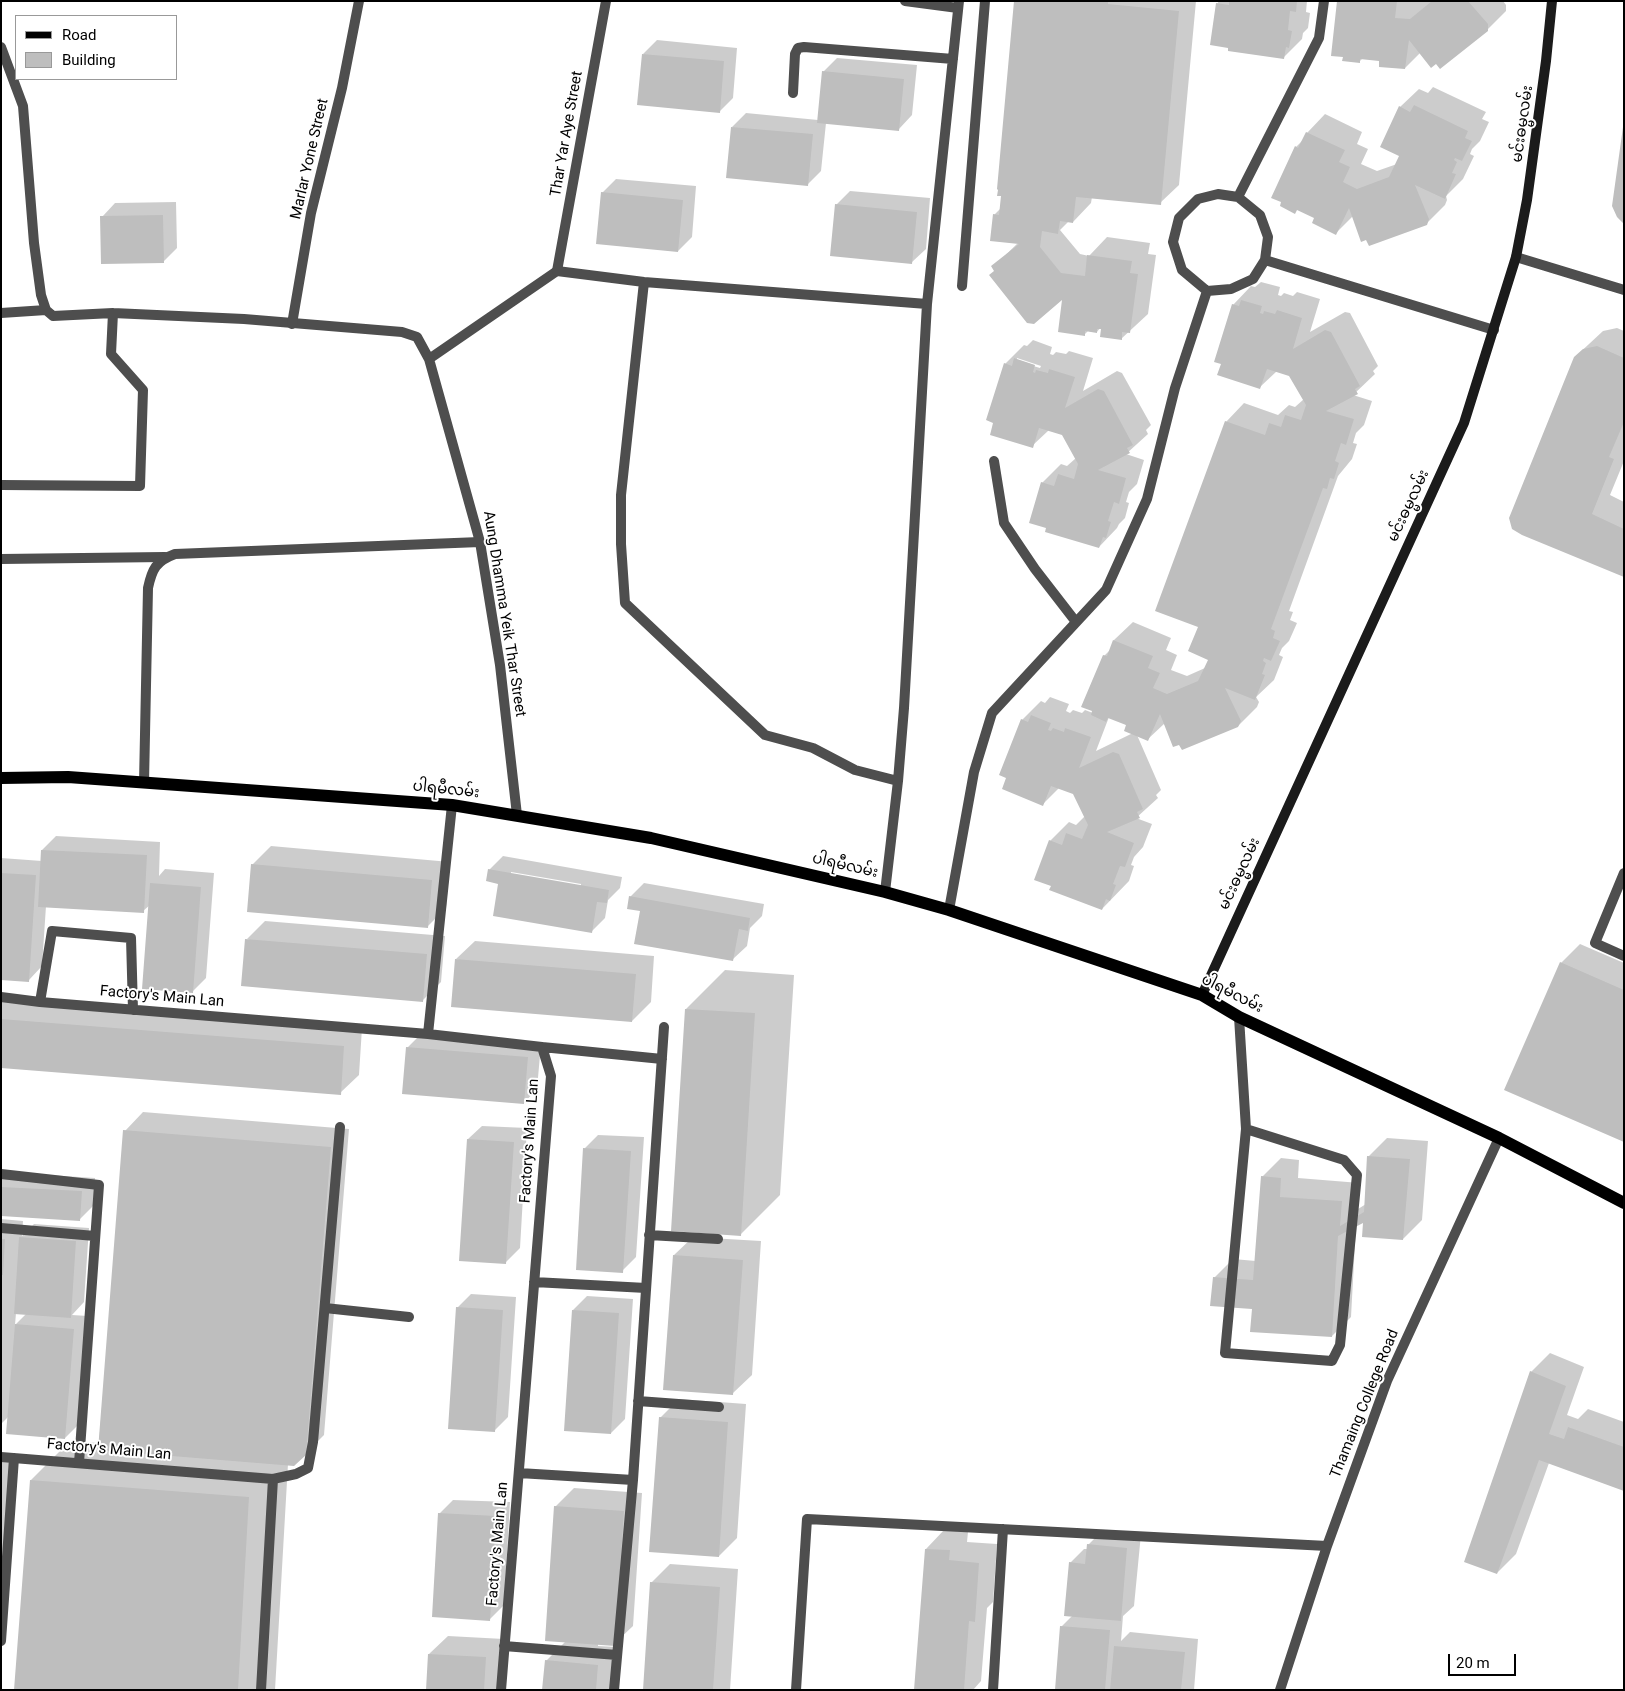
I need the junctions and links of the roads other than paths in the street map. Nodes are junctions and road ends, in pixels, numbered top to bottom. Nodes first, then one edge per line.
1 (359, 1) edge
2 (606, 1) edge
3 (905, 1) edge
4 (986, 1) edge
5 (1324, 1) edge
6 (1552, 1) edge
7 (958, 5) edge
8 (1, 47) edge
9 (953, 59) junction
10 (793, 93) dead end
11 (1238, 197) junction
12 (1516, 257) junction
13 (1265, 260) junction
14 (557, 271) junction
15 (644, 282) junction
16 (962, 286) dead end
17 (1624, 290) edge
18 (1207, 291) junction
19 (927, 304) junction
20 (50, 313) junction
21 (113, 313) junction
22 (1, 314) edge
23 (292, 324) junction
24 (1494, 330) junction
25 (429, 359) junction
26 (994, 461) dead end
27 (1, 485) edge
28 (480, 542) junction
29 (165, 558) junction
30 (1, 559) edge
31 (1076, 622) junction
32 (1, 778) edge
33 (898, 781) junction
34 (144, 783) junction
35 (452, 805) junction
36 (517, 815) junction
37 (1624, 873) edge
38 (885, 892) junction
39 (949, 910) junction
40 (1624, 956) edge
41 (1202, 995) junction
42 (1, 997) edge
43 (40, 1002) junction
44 (132, 1010) junction
45 (1239, 1017) junction
46 (664, 1027) dead end
47 (428, 1034) junction
48 (542, 1047) junction
49 (662, 1059) junction
50 (340, 1127) dead end
51 (1246, 1129) junction
52 (1499, 1138) junction
53 (1, 1174) edge
54 (1624, 1203) edge
55 (1, 1228) edge
56 (649, 1235) junction
57 (95, 1236) junction
58 (718, 1239) dead end
59 (534, 1282) junction
60 (646, 1288) junction
61 (325, 1308) junction
62 (409, 1317) dead end
63 (638, 1401) junction
64 (719, 1407) dead end
65 (1, 1457) edge
66 (14, 1458) junction
67 (79, 1463) junction
68 (519, 1473) junction
69 (273, 1479) junction
70 (632, 1480) junction
71 (1003, 1529) junction
72 (1327, 1546) junction
73 (1, 1641) edge
74 (504, 1646) junction
75 (617, 1655) junction
76 (261, 1690) edge
77 (501, 1690) edge
78 (614, 1690) edge
79 (796, 1690) edge
80 (993, 1690) edge
81 (1280, 1690) edge

1 - 23 street, Marlar Yone Street
2 - 14 street, Thar Yar Aye Street
3 - 7 street
4 - 16 street
5 - 11 street
6 - 12 main road, မင်းဓမ္မလမ်း
7 - 9 street
8 - 20 street
9 - 10 street
9 - 19 street
11 - 13 street
11 - 18 street
12 - 17 street
12 - 24 main road, မင်းဓမ္မလမ်း
13 - 18 street
13 - 24 street
14 - 15 street
14 - 25 street
15 - 19 street
15 - 33 street
18 - 31 street
19 - 33 street
20 - 21 street
20 - 22 street
21 - 23 street
21 - 27 street
23 - 25 street, Aung Dhamma Yeik Thar Street
24 - 41 main road, မင်းဓမ္မလမ်း
25 - 28 street, Aung Dhamma Yeik Thar Street
26 - 31 street
28 - 29 street
28 - 36 street, Aung Dhamma Yeik Thar Street
29 - 30 street
29 - 34 street
31 - 39 street
32 - 34 main road, ပါရမီလမ်း
33 - 38 street
34 - 35 main road, ပါရမီလမ်း
35 - 36 main road, ပါရမီလမ်း
35 - 47 street
36 - 38 main road, ပါရမီလမ်း
37 - 40 street
38 - 39 main road, ပါရမီလမ်း
39 - 41 main road, ပါရမီလမ်း
41 - 45 main road, ပါရမီလမ်း
42 - 43 street, Factory's Main Lan
43 - 44 street, Factory's Main Lan
43 - 44 street
44 - 47 street, Factory's Main Lan
45 - 51 street
45 - 52 main road, ပါရမီလမ်း
46 - 49 street
47 - 48 street, Factory's Main Lan
48 - 49 street
48 - 59 street, Factory's Main Lan
49 - 56 street
50 - 61 street
51 - 51 street
52 - 54 main road, ပါရမီလမ်း
52 - 72 street, Thamaing College Road
53 - 57 street
55 - 57 street
56 - 58 street
56 - 60 street
57 - 67 street
59 - 60 street
59 - 68 street, Factory's Main Lan
60 - 63 street
61 - 62 street
61 - 69 street, Factory's Main Lan
63 - 64 street
63 - 70 street
65 - 66 street, Factory's Main Lan
66 - 67 street, Factory's Main Lan
66 - 73 street
67 - 69 street, Factory's Main Lan
68 - 70 street
68 - 74 street, Factory's Main Lan
69 - 76 street
70 - 75 street
71 - 72 street
71 - 79 street
71 - 80 street
72 - 81 street, Thamaing College Road
74 - 75 street
74 - 77 street, Factory's Main Lan
75 - 78 street

